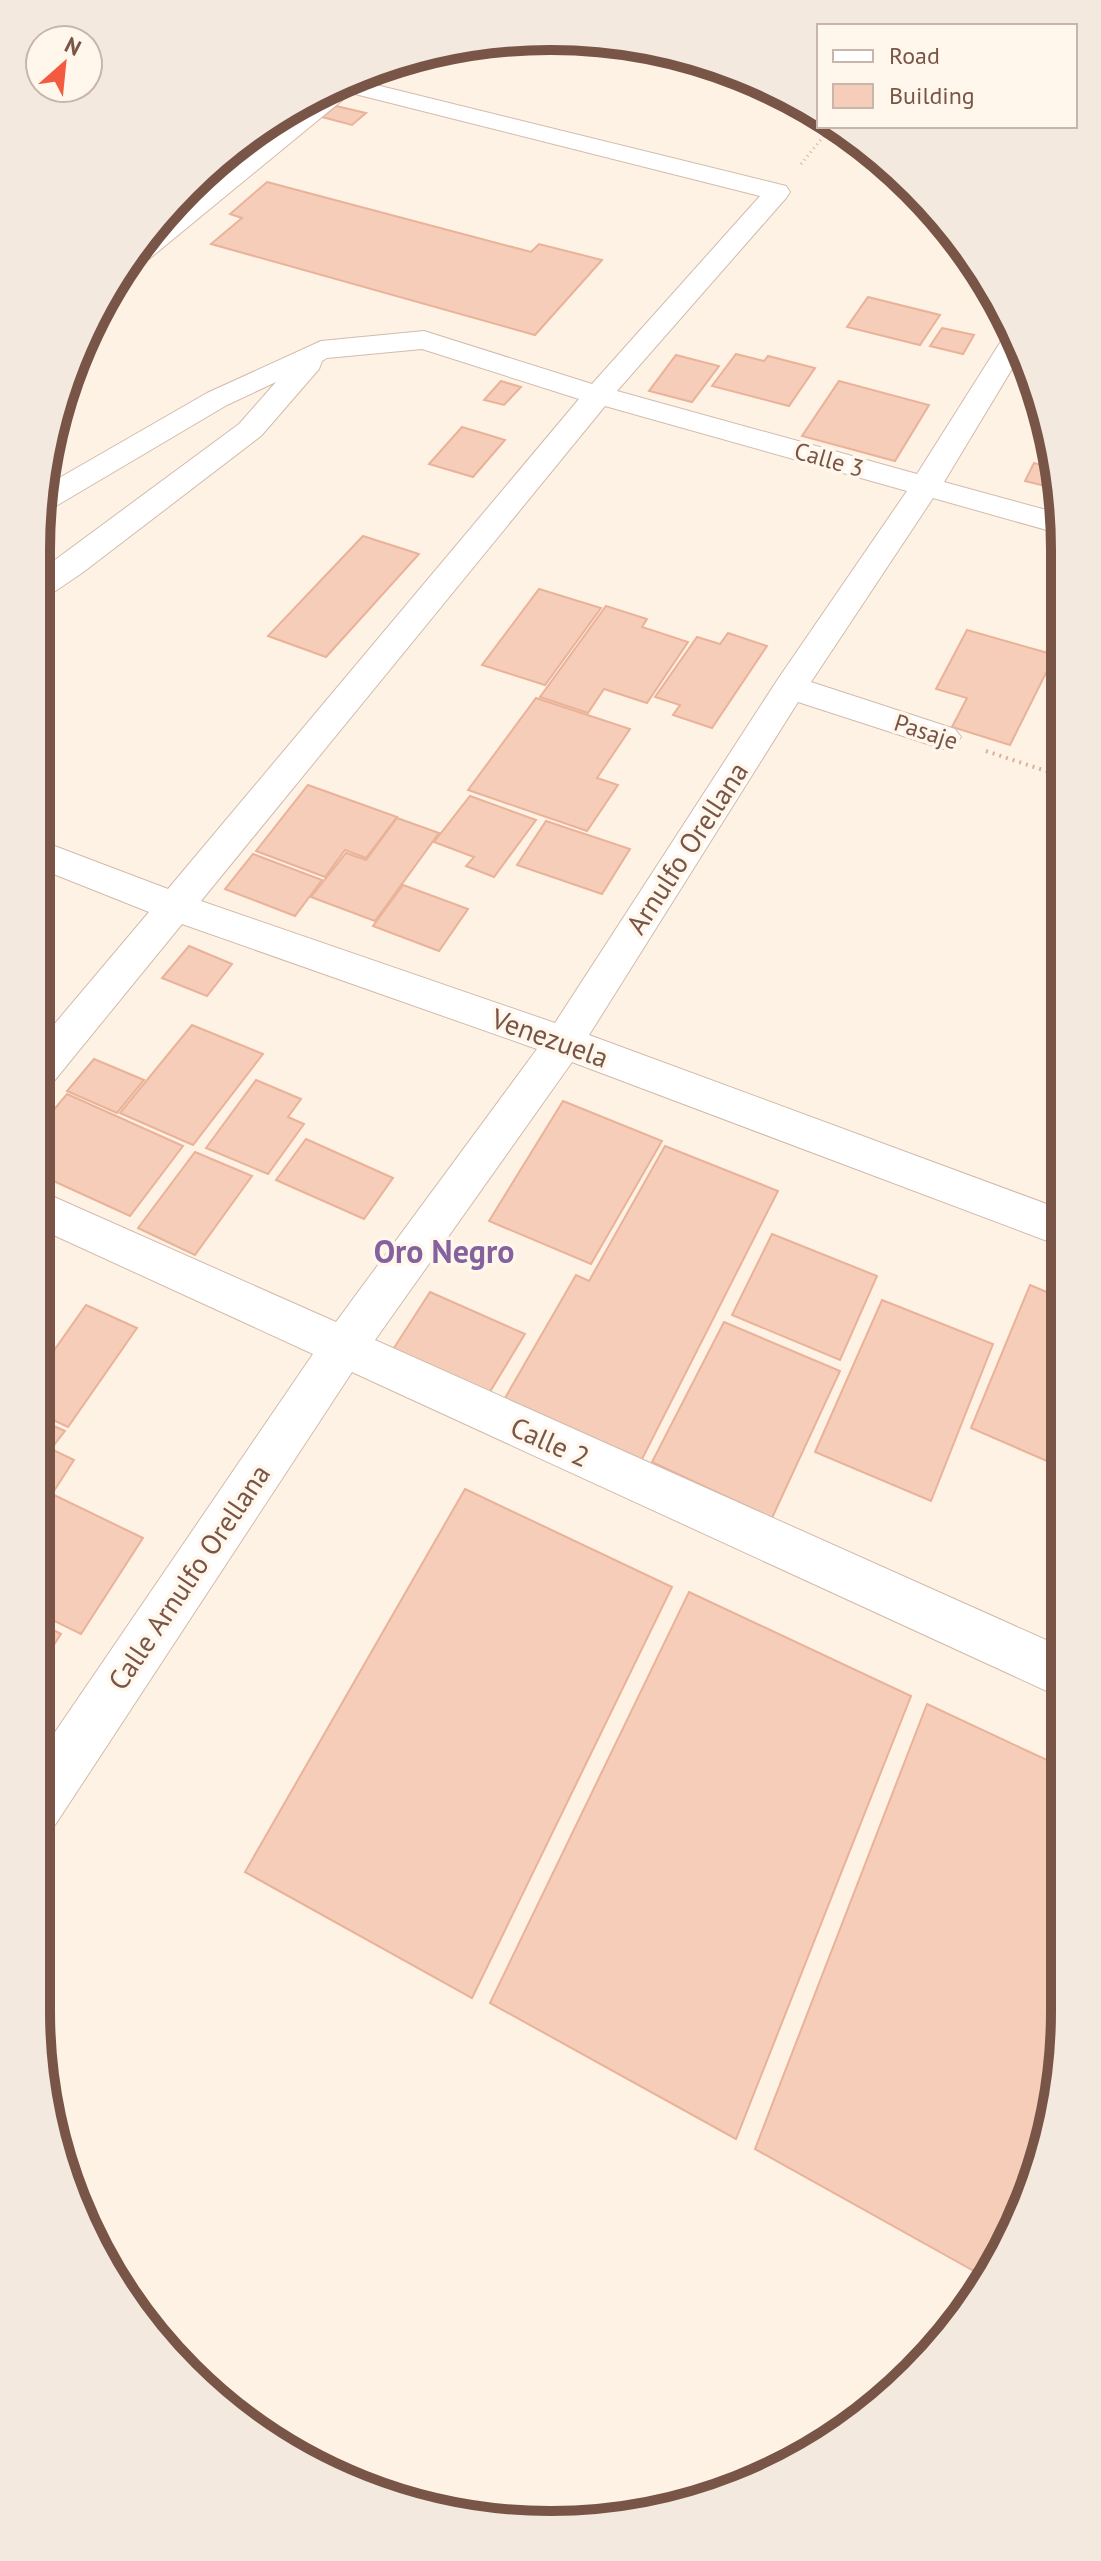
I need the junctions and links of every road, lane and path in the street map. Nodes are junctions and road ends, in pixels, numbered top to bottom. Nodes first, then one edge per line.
1 (359, 88) edge
2 (318, 108) edge
3 (829, 134) edge
4 (777, 192) junction
5 (163, 233) edge
6 (321, 350) junction
7 (1009, 351) edge
8 (598, 395) junction
9 (925, 487) junction
10 (53, 494) edge
11 (1050, 521) edge
12 (50, 580) edge
13 (790, 687) junction
14 (943, 737) joint
15 (1051, 773) edge
16 (50, 858) edge
17 (172, 906) junction
18 (564, 1042) junction
19 (50, 1058) edge
20 (50, 1213) edge
21 (1051, 1225) edge
22 (343, 1348) junction
23 (1051, 1668) edge
24 (50, 1785) edge

1 - 4 street
2 - 5 street
3 - 4 path
4 - 8 street
6 - 8 street, Calle 3
6 - 10 street, Calle 3
6 - 12 street
7 - 9 street, Arnulfo Orellana
8 - 9 street, Calle 3
8 - 17 street
9 - 11 street, Calle 3
9 - 13 street, Arnulfo Orellana
13 - 14 street, Pasaje
13 - 18 street, Arnulfo Orellana
14 - 15 path, Pasaje
16 - 17 street, Venezuela
17 - 18 street, Venezuela
17 - 19 street
18 - 21 street, Venezuela
18 - 22 street, Arnulfo Orellana
20 - 22 street, Calle 2
22 - 23 street, Calle 2
22 - 24 street, Calle Arnulfo Orellana

